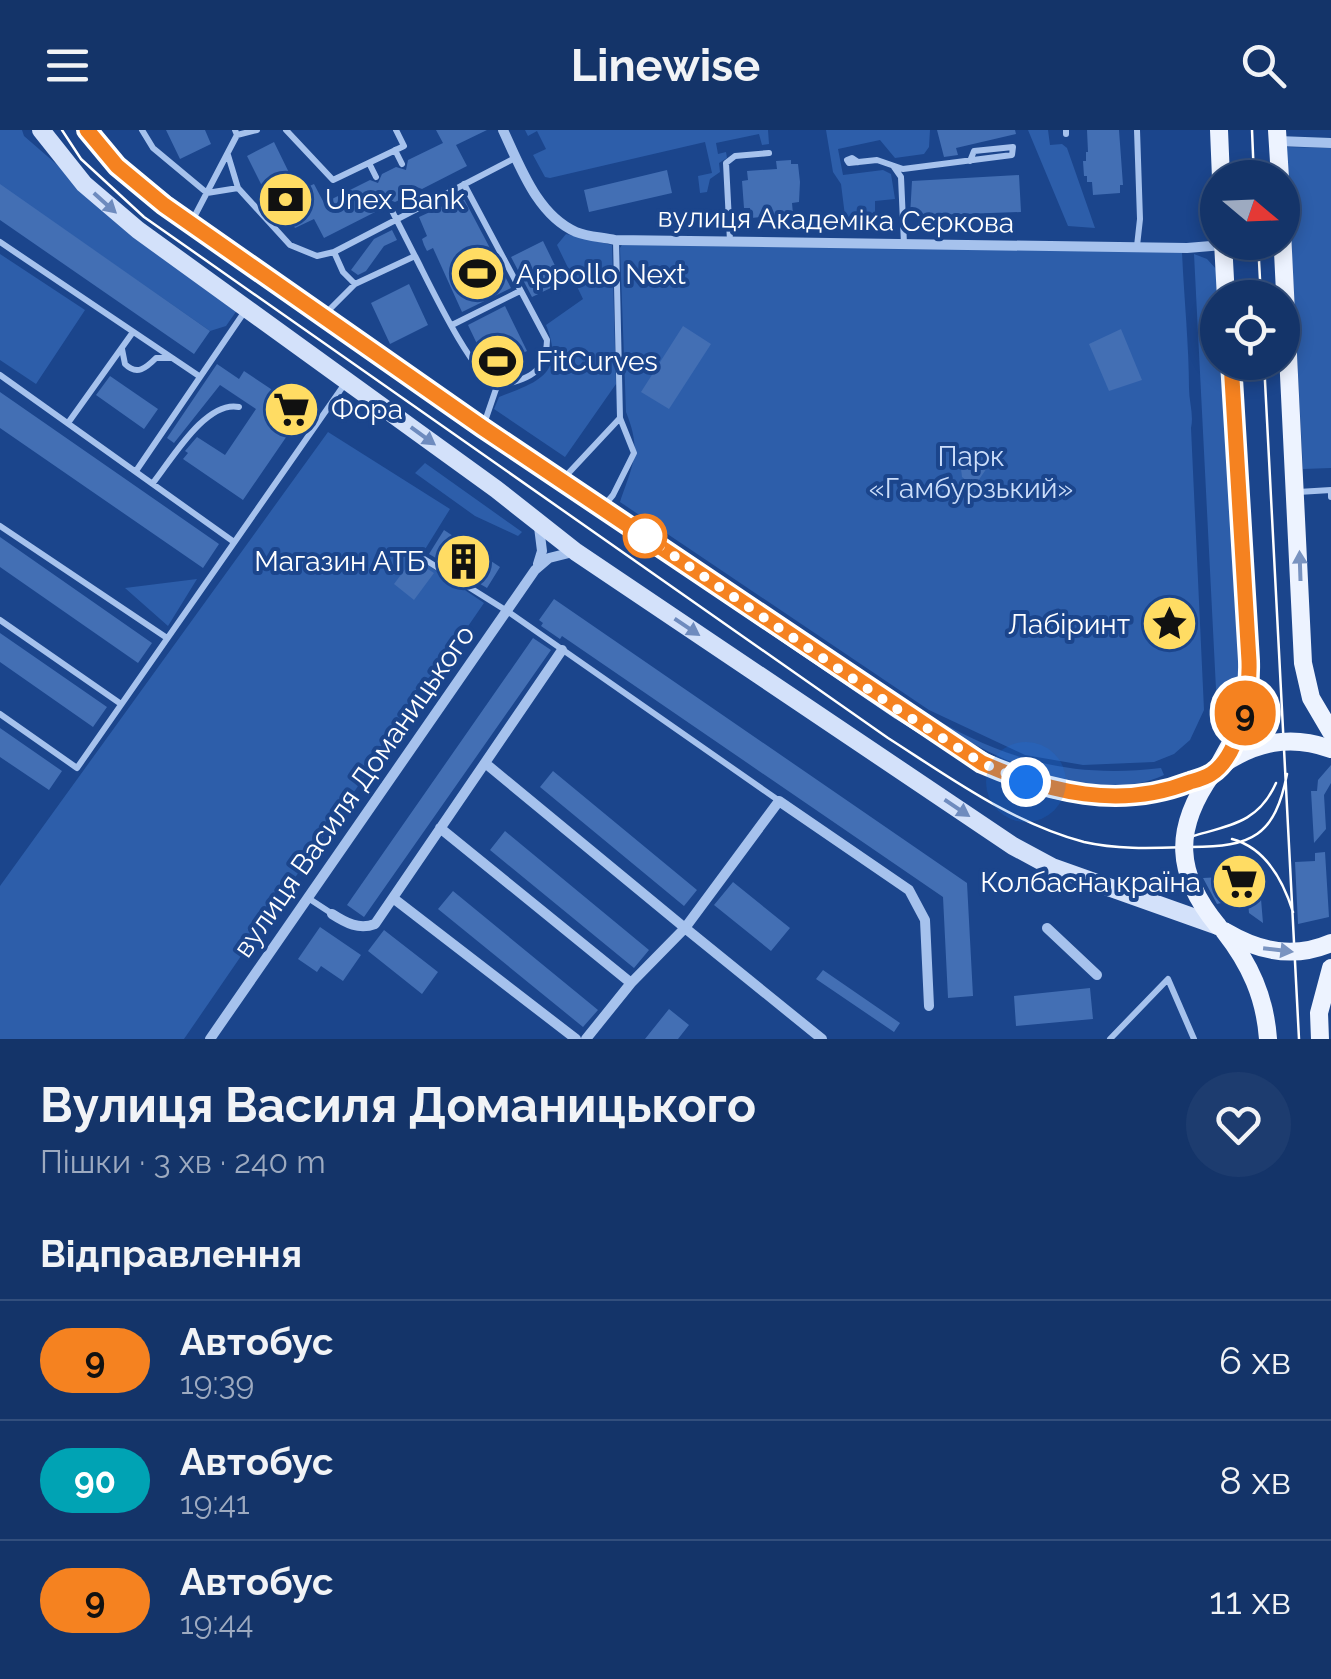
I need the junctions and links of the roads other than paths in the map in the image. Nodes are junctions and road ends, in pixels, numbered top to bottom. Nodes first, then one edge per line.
1 (41, 130) edge
2 (86, 130) edge
3 (142, 130) edge
4 (257, 130) edge
5 (286, 130) edge
6 (396, 130) edge
7 (504, 130) edge
8 (1137, 130) edge
9 (1206, 130) edge
10 (1219, 130) edge
11 (236, 133) edge
12 (1277, 136) edge
13 (1331, 143) edge
14 (396, 150) junction
15 (769, 153) dead end
16 (228, 154) junction
17 (516, 157) junction
18 (970, 160) junction
19 (1219, 160) edge
20 (1220, 160) edge
21 (858, 162) dead end
22 (369, 163) junction
23 (402, 164) dead end
24 (899, 169) junction
25 (376, 176) dead end
26 (464, 184) junction
27 (238, 188) junction
28 (416, 192) dead end
29 (207, 193) junction
30 (389, 206) dead end
31 (423, 206) junction
32 (396, 219) junction
33 (190, 224) junction
34 (616, 240) junction
35 (0, 242) edge
36 (730, 242) junction
37 (904, 244) junction
38 (1200, 245) edge
39 (1136, 247) junction
40 (334, 252) junction
41 (414, 256) junction
42 (1284, 260) edge
43 (354, 279) junction
44 (520, 291) junction
45 (246, 308) junction
46 (322, 318) junction
47 (452, 325) junction
48 (133, 332) junction
49 (146, 340) junction
50 (124, 344) junction
51 (153, 361) junction
52 (180, 362) junction
53 (0, 375) edge
54 (199, 376) junction
55 (1231, 380) edge
56 (347, 381) junction
57 (497, 386) junction
58 (239, 407) dead end
59 (620, 418) junction
60 (68, 423) junction
61 (483, 428) junction
62 (136, 471) junction
63 (562, 480) junction
64 (153, 483) junction
65 (1297, 492) junction
66 (1331, 497) edge
67 (602, 508) junction
68 (538, 522) junction
69 (0, 526) edge
70 (234, 542) junction
71 (576, 552) junction
72 (424, 558) dead end
73 (536, 570) junction
74 (507, 610) junction
75 (0, 620) edge
76 (166, 638) junction
77 (562, 650) junction
78 (121, 704) junction
79 (0, 714) edge
80 (1331, 732) edge
81 (1331, 750) edge
82 (485, 762) junction
83 (1216, 770) junction
84 (779, 801) junction
85 (440, 828) junction
86 (308, 898) junction
87 (393, 898) junction
88 (332, 914) joint
89 (685, 928) junction
90 (1047, 928) dead end
91 (1222, 929) junction
92 (1331, 943) edge
93 (1331, 968) edge
94 (1097, 975) dead end
95 (631, 983) junction
96 (929, 1006) dead end
97 (210, 1039) edge
98 (576, 1039) edge
99 (586, 1039) edge
100 (822, 1039) edge
101 (1110, 1039) edge
102 (1194, 1039) edge
103 (1268, 1039) edge
104 (1320, 1039) edge

1 -> 45 street
2 - 33 street
3 - 29 lane
4 - 11 lane
5 - 22 lane
6 - 14 lane
7 - 17 street, вулиця Академіка Сєркова
8 - 39 lane
9 - 19 main road
10 - 20 main road
11 - 16 lane
12 - 13 street
14 - 22 lane
14 - 23 lane
15 - 36 lane
16 - 27 lane
16 - 29 lane
17 - 26 lane
17 - 34 street, вулиця Академіка Сєркова
18 - 18 lane
18 - 24 lane
21 - 24 lane
22 - 25 lane
24 - 37 lane
26 - 31 lane
26 - 44 lane
27 - 29 lane
27 - 40 lane
28 - 31 lane
29 - 33 lane
30 - 32 lane
31 - 32 lane
32 - 40 lane
32 - 41 lane
33 - 46 street
34 - 36 street, вулиця Академіка Сєркова
34 - 59 lane
35 - 48 lane
36 - 37 street, вулиця Академіка Сєркова
37 - 39 street, вулиця Академіка Сєркова
38 - 39 street, вулиця Академіка Сєркова
40 - 43 lane
41 - 43 lane
41 - 47 lane
42 - 65 main road
43 - 46 lane
44 - 47 lane
44 - 57 lane
45 - 54 lane
45 - 56 street
46 - 61 street
47 - 57 lane
48 - 49 lane
48 - 50 lane
49 - 50 lane
49 - 51 lane
49 - 52 lane
50 - 51 lane
50 - 60 lane
51 - 52 lane
52 - 54 lane
53 - 60 lane
54 - 62 lane
55 - 83 main road
56 -> 68 street
56 - 70 lane
57 - 61 lane
58 - 64 lane
59 - 63 lane
59 - 67 lane
60 - 62 lane
61 - 63 street
62 - 64 lane
63 - 67 street
64 - 70 lane
65 - 66 lane
80 -> 65 main road
67 - 83 street
68 - 71 street
68 - 73 street
69 - 76 lane
70 - 76 lane
71 - 73 street, вулиця Василя Доманицького
71 -> 91 street
72 - 74 lane
73 - 74 street, вулиця Василя Доманицького
74 - 77 lane
74 - 86 street, вулиця Василя Доманицького
75 - 78 lane
76 - 78 lane
77 - 82 street
77 - 84 lane
78 - 79 lane
81 - 83 main road, bridge
82 - 85 street
82 - 89 street
83 - 91 main road, bridge
84 - 89 street
84 - 96 street
85 - 87 street
85 - 95 street
86 - 88 lane
86 - 97 street, вулиця Василя Доманицького
87 - 88 street
87 - 98 street
89 - 95 street
89 - 100 street
90 - 94 street
91 -> 92 main road, bridge
91 - 103 main road
93 - 104 main road
95 - 99 street
101 - 102 lane

